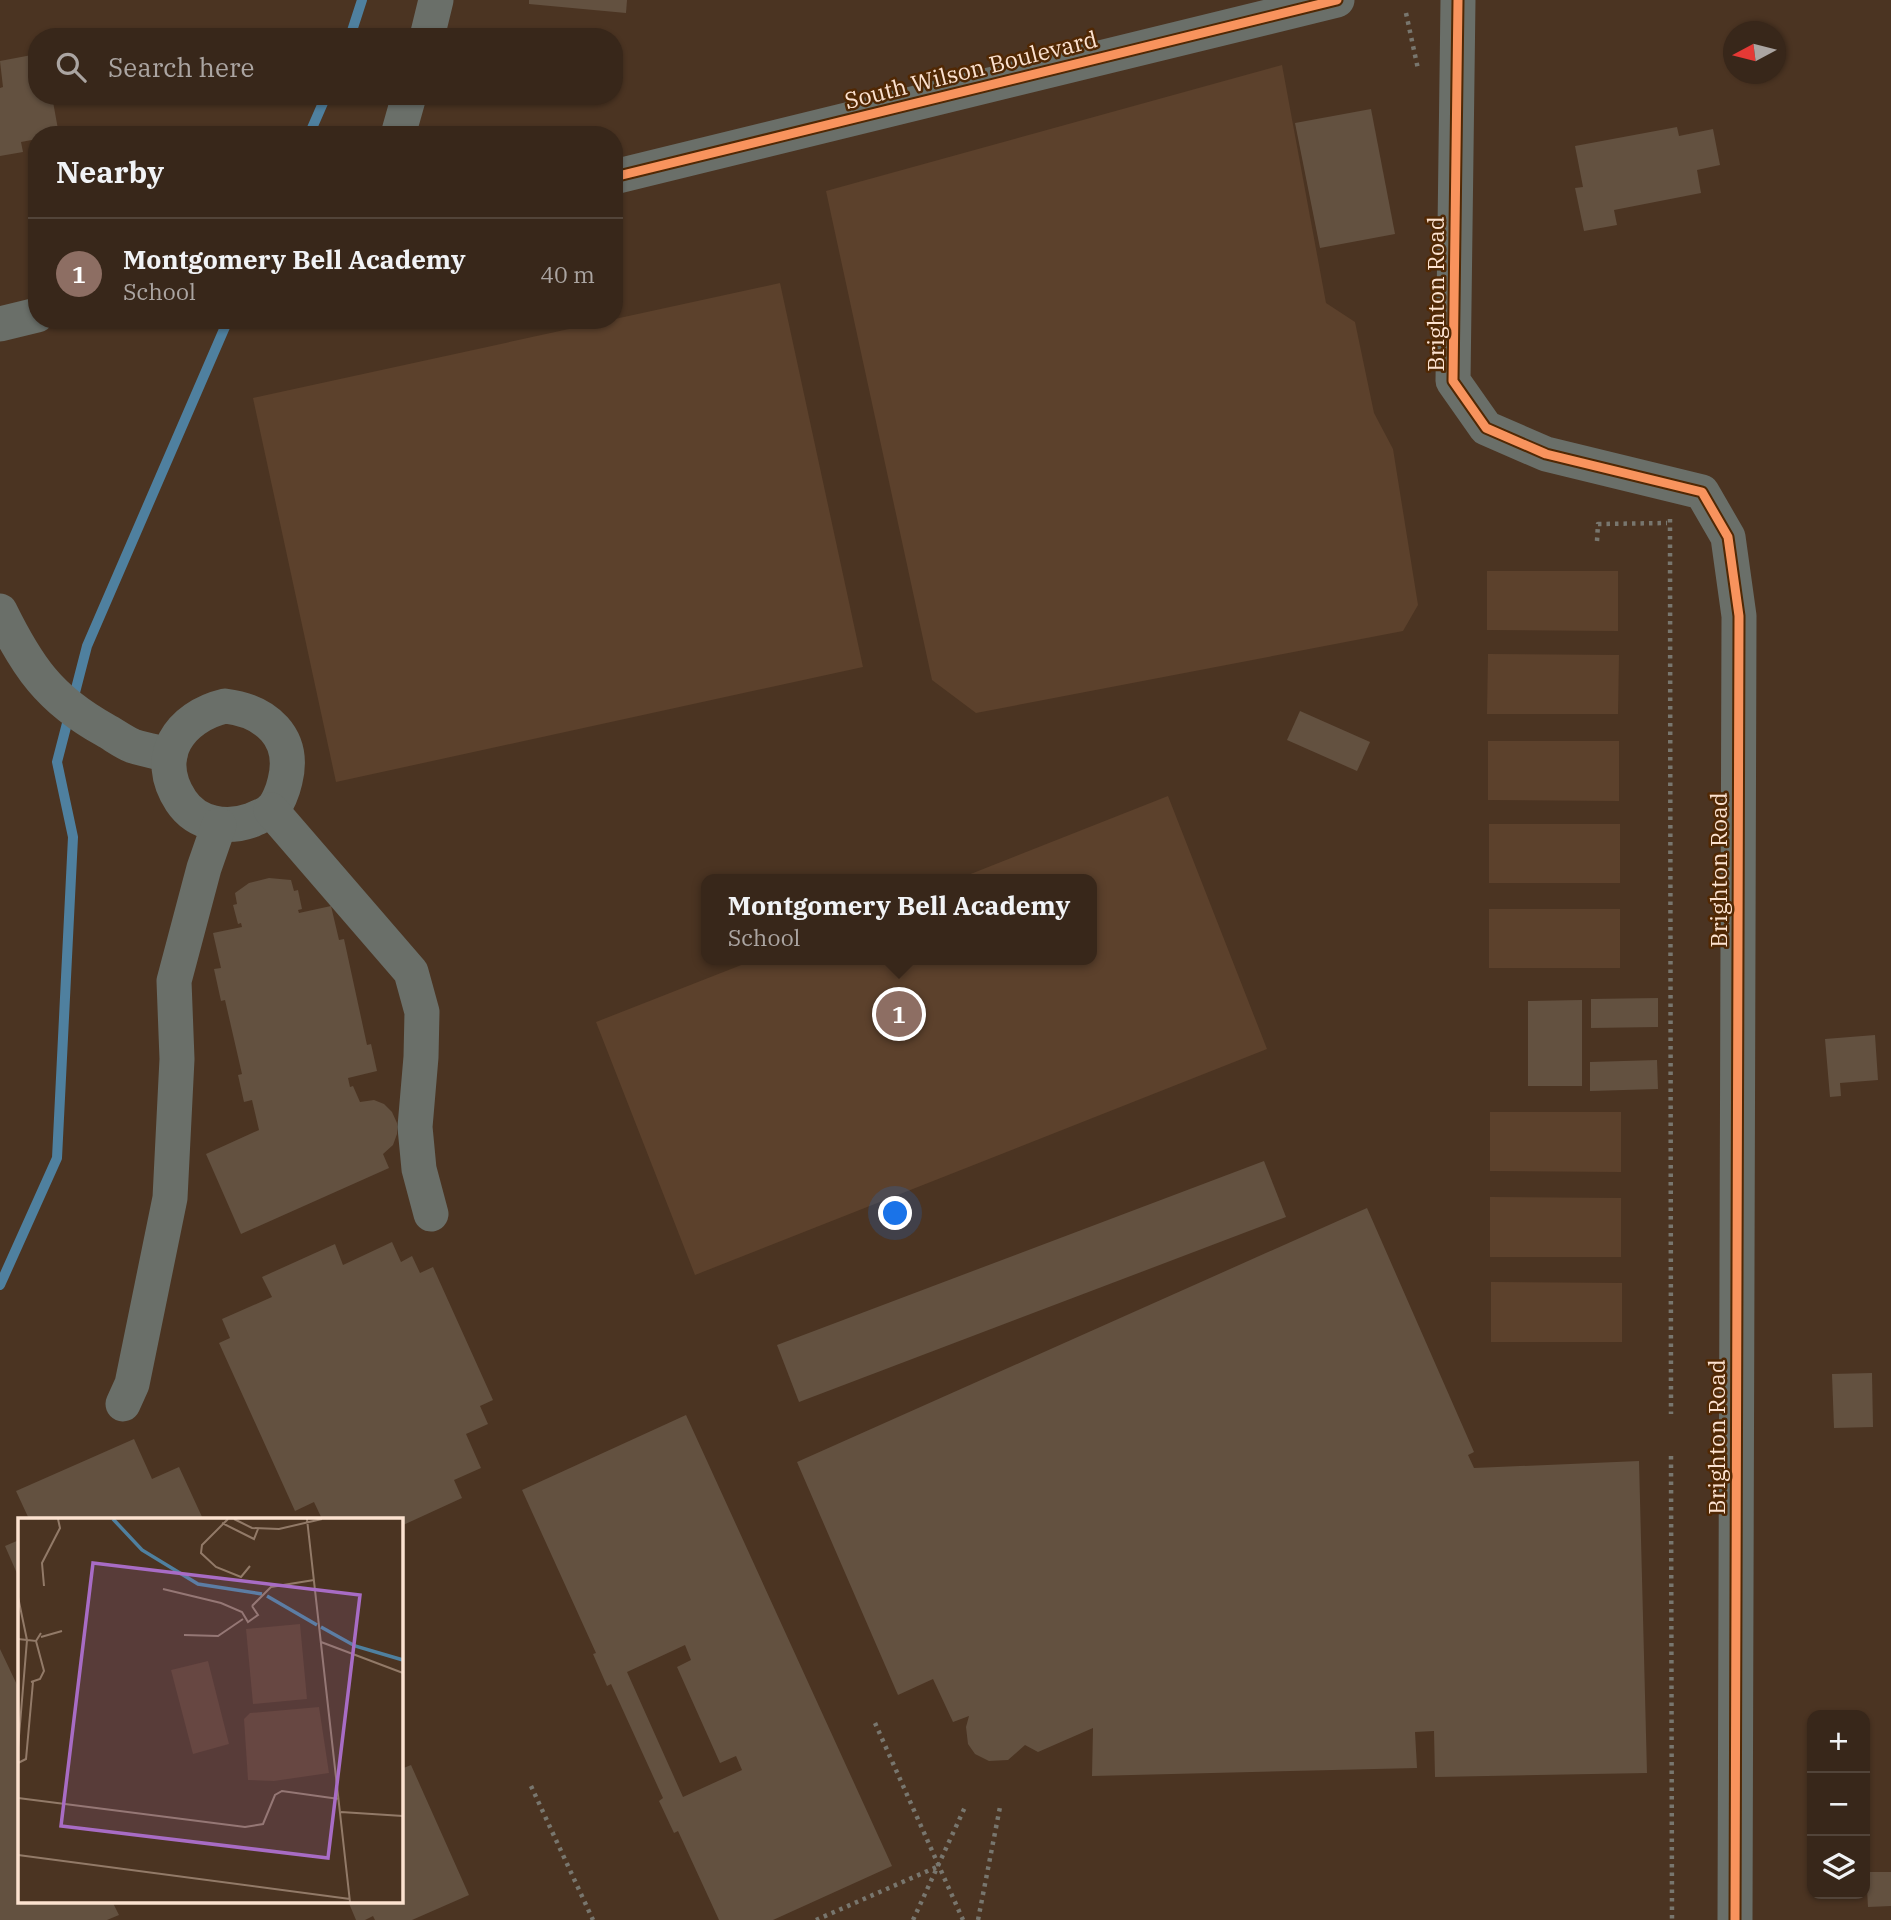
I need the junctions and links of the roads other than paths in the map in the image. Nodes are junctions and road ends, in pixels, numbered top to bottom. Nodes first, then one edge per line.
1 (436, 0) edge
2 (1337, 0) edge
3 (1458, 0) edge
4 (429, 28) edge
5 (406, 105) edge
6 (401, 126) edge
7 (623, 175) edge
8 (28, 317) edge
9 (0, 324) edge
10 (0, 611) edge
11 (170, 755) junction
12 (271, 810) junction
13 (219, 825) junction
14 (431, 1214) dead end
15 (122, 1404) dead end
16 (1735, 1920) edge

1 - 4 street
2 - 7 street, South Wilson Boulevard
3 - 16 street, Brighton Road
5 - 6 street
8 - 9 street
10 - 11 street
11 - 12 street
11 - 13 street
12 - 13 street
12 - 14 street
13 - 15 street

